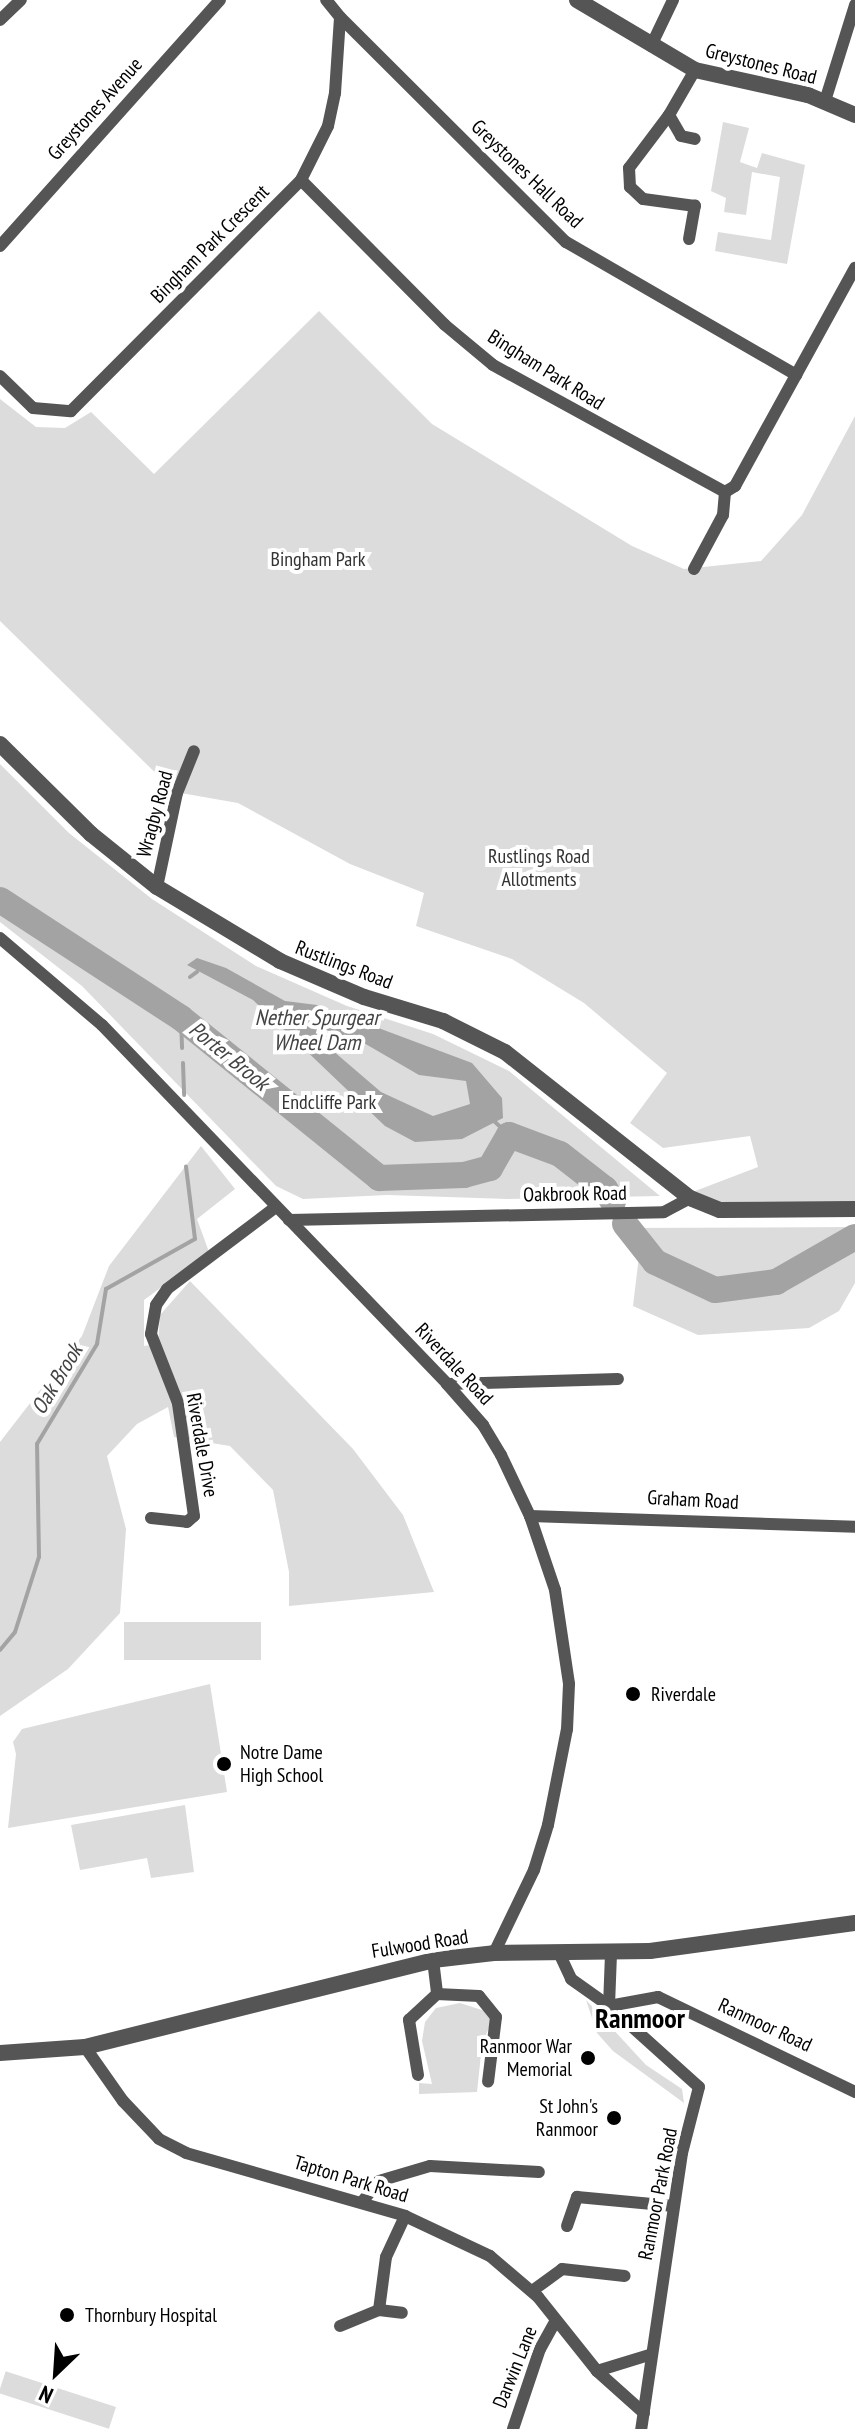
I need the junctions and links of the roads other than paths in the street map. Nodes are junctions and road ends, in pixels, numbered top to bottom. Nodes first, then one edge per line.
1 (21, 0) edge
2 (220, 0) edge
3 (326, 0) edge
4 (577, 0) edge
5 (673, 0) edge
6 (855, 5) edge
7 (340, 17) junction
8 (0, 20) edge
9 (651, 46) junction
10 (695, 70) junction
11 (825, 101) junction
12 (669, 115) junction
13 (855, 115) edge
14 (695, 139) dead end
15 (301, 180) junction
16 (689, 239) dead end
17 (0, 246) edge
18 (855, 268) edge
19 (796, 375) junction
20 (0, 376) edge
21 (725, 492) junction
22 (694, 569) dead end
23 (0, 744) edge
24 (194, 751) dead end
25 (157, 887) junction
26 (0, 938) edge
27 (690, 1198) junction
28 (276, 1207) junction
29 (855, 1209) edge
30 (289, 1220) junction
31 (618, 1379) dead end
32 (447, 1384) junction
33 (530, 1516) junction
34 (151, 1518) dead end
35 (855, 1527) edge
36 (855, 1923) edge
37 (494, 1953) junction
38 (611, 1953) junction
39 (560, 1955) junction
40 (433, 1960) junction
41 (437, 1994) junction
42 (609, 2006) junction
43 (85, 2047) junction
44 (0, 2053) edge
45 (418, 2075) dead end
46 (488, 2082) dead end
47 (855, 2092) edge
48 (539, 2172) dead end
49 (362, 2202) junction
50 (674, 2206) junction
51 (405, 2216) junction
52 (567, 2226) dead end
53 (625, 2276) dead end
54 (532, 2291) junction
55 (379, 2310) junction
56 (402, 2313) dead end
57 (556, 2320) junction
58 (340, 2326) dead end
59 (649, 2355) junction
60 (597, 2371) junction
61 (644, 2413) junction
62 (513, 2429) edge
63 (641, 2429) edge

1 - 8 street
2 - 17 street, Greystones Avenue
3 - 7 street
4 - 9 street, Greystones Road
5 - 9 street
6 - 11 street
7 - 15 street, Bingham Park Crescent
7 - 19 street, Greystones Hall Road
9 - 10 street, Greystones Road
10 - 11 street, Greystones Road
10 - 12 street
11 - 13 street, Greystones Road
12 - 14 street
12 - 16 street
15 - 20 street, Bingham Park Crescent
15 - 21 street, Bingham Park Road
18 - 19 street
19 - 21 street
21 - 22 street
23 - 25 street, Rustlings Road
24 - 25 street, Wragby Road
25 - 27 street, Rustlings Road
26 - 28 street, Riverdale Road
27 - 29 street
27 - 30 street, Oakbrook Road
28 - 30 street, Riverdale Road
28 - 34 street, Riverdale Drive
30 - 32 street, Riverdale Road
31 - 32 street
32 - 33 street, Riverdale Road
33 - 35 street, Graham Road
33 - 37 street, Riverdale Road
36 - 38 street, Fulwood Road
37 - 39 street, Fulwood Road
37 - 40 street, Fulwood Road
38 - 39 street, Fulwood Road
38 - 42 street
39 - 42 street
40 - 41 street
40 - 43 street, Fulwood Road
41 - 45 street
41 - 46 street
42 - 47 street, Ranmoor Road
42 - 50 street, Ranmoor Park Road
43 - 44 street, Fulwood Road
43 - 49 street, Tapton Park Road
48 - 49 street
49 - 51 street, Tapton Park Road
50 - 52 street
50 - 59 street, Ranmoor Park Road
51 - 54 street, Tapton Park Road
51 - 55 street
53 - 54 street
54 - 57 street, Tapton Park Road
55 - 56 street
55 - 58 street
57 - 60 street, Tapton Park Road
57 - 62 street, Darwin Lane
59 - 60 street
59 - 61 street, Ranmoor Park Road
60 - 61 street, Tapton Park Road
61 - 63 street, Ranmoor Park Road

